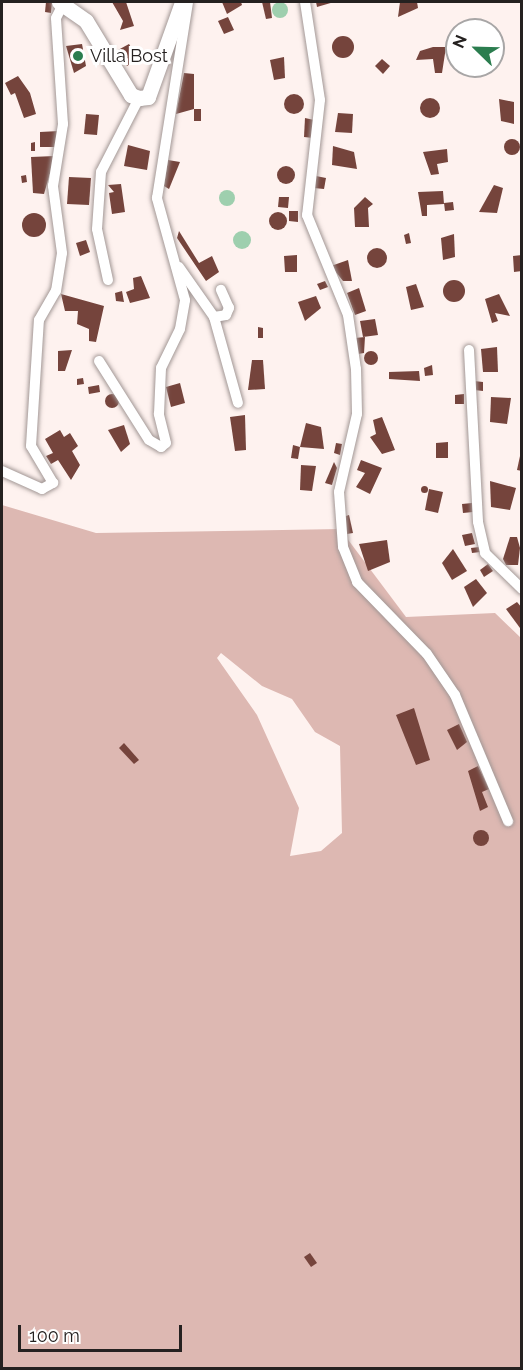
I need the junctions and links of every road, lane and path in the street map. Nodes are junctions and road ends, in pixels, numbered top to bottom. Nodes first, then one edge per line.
1 (182, 2) edge
2 (188, 2) edge
3 (305, 2) edge
4 (61, 3) edge
5 (139, 98) junction
6 (176, 263) junction
7 (108, 280) dead end
8 (221, 290) dead end
9 (214, 317) junction
10 (470, 350) dead end
11 (99, 361) dead end
12 (238, 402) dead end
13 (2, 471) edge
14 (522, 589) edge
15 (508, 821) dead end

1 - 5 street
2 - 6 street
3 - 15 street
4 - 5 street
4 - 13 street
5 - 7 street
6 - 9 street
6 - 11 street
8 - 9 street
9 - 12 street
10 - 14 street

